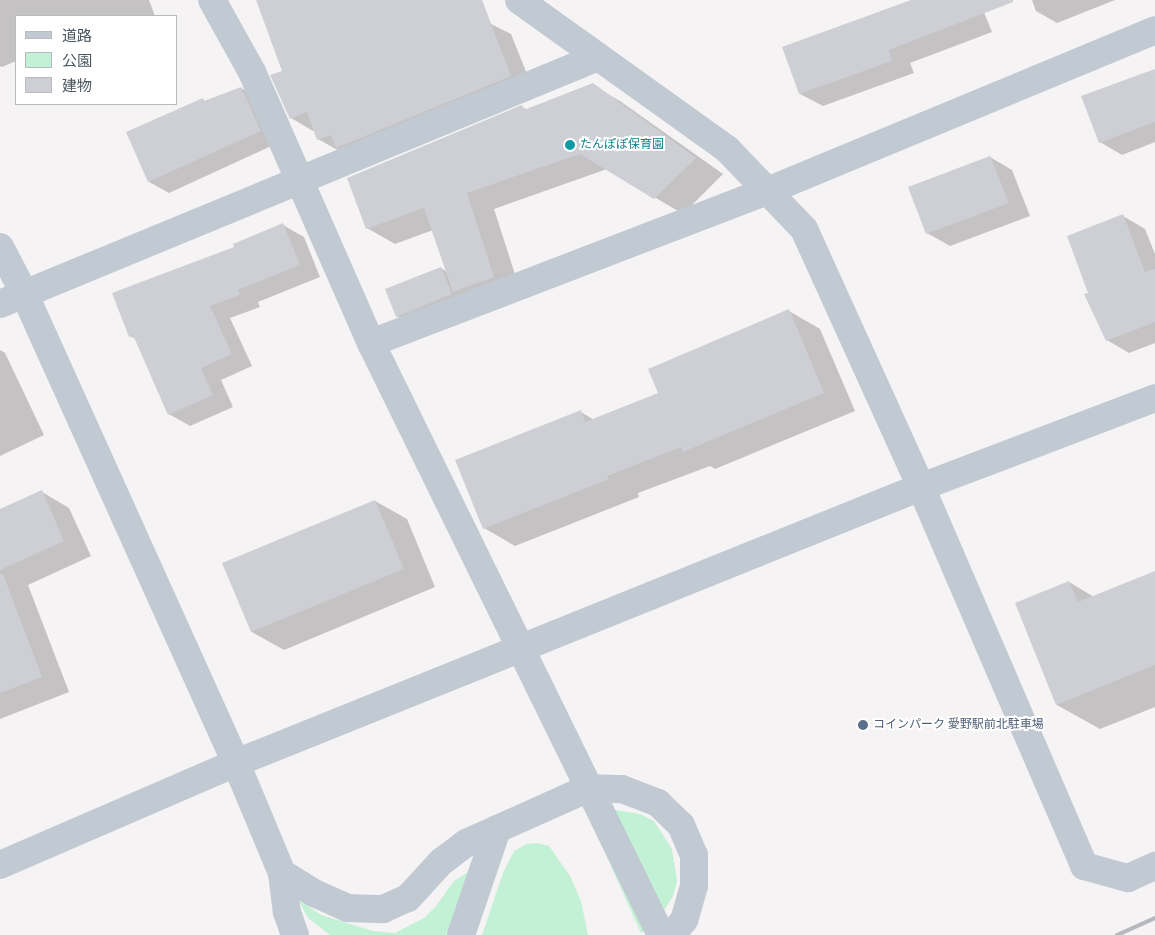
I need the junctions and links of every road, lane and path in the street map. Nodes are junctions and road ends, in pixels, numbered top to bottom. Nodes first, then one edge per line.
1 (212, 0) edge
2 (519, 0) edge
3 (1155, 30) edge
4 (598, 57) junction
5 (300, 180) junction
6 (767, 191) junction
7 (0, 247) edge
8 (24, 293) junction
9 (0, 304) edge
10 (371, 343) junction
11 (1155, 398) edge
12 (922, 486) junction
13 (236, 763) junction
14 (497, 829) junction
15 (0, 866) edge
16 (1155, 866) edge
17 (282, 873) junction
18 (295, 935) edge
19 (461, 935) edge
20 (661, 935) edge
21 (672, 935) edge

1 - 5 street
2 - 4 street
3 - 6 street
4 - 5 street
4 - 6 street
5 - 8 street
5 - 10 street
6 - 10 street
6 - 12 street
7 - 8 street
8 - 9 street
8 - 13 street
10 - 20 street
11 - 12 street
12 - 13 street
12 - 16 street
13 - 15 street
13 - 17 street
14 - 17 street
14 - 19 street
14 - 21 street
17 - 18 street

